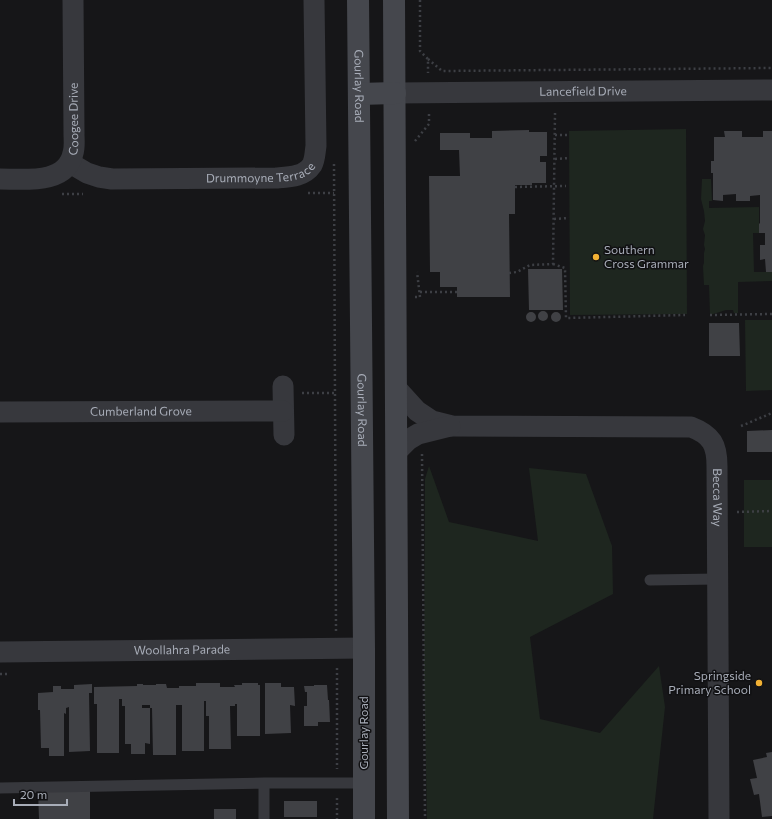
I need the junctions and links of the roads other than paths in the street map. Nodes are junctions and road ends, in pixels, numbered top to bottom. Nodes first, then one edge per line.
1 (73, 0) edge
2 (314, 0) edge
3 (358, 0) edge
4 (394, 0) edge
5 (772, 90) edge
6 (395, 93) junction
7 (359, 94) junction
8 (70, 163) junction
9 (0, 179) edge
10 (396, 388) junction
11 (0, 412) edge
12 (452, 426) junction
13 (284, 435) dead end
14 (397, 451) junction
15 (718, 579) junction
16 (650, 580) dead end
17 (364, 648) junction
18 (0, 652) edge
19 (264, 783) junction
20 (364, 783) junction
21 (398, 785) junction
22 (0, 788) edge
23 (264, 819) edge
24 (364, 819) edge
25 (390, 819) edge
26 (398, 819) edge
27 (719, 819) edge

1 - 8 street, Coogee Drive
2 - 8 street, Drummoyne Terrace
3 - 7 main road, Gourlay Road
4 - 6 main road
5 - 6 street, Lancefield Drive
6 - 7 main road
6 - 10 main road
7 - 17 main road, Gourlay Road
8 - 9 street, Coogee Drive
10 - 12 street, Becca Way
10 - 14 main road
11 - 13 street, Cumberland Grove
12 - 14 street, Becca Way
12 - 15 street, Becca Way
14 - 21 main road
15 - 16 lane
15 - 27 street, Becca Way
17 - 18 street, Woollahra Parade
17 - 20 main road, Gourlay Road
19 - 20 lane
19 - 22 lane
19 - 23 lane
20 - 24 main road, Gourlay Road
21 - 25 lane
21 - 26 main road

